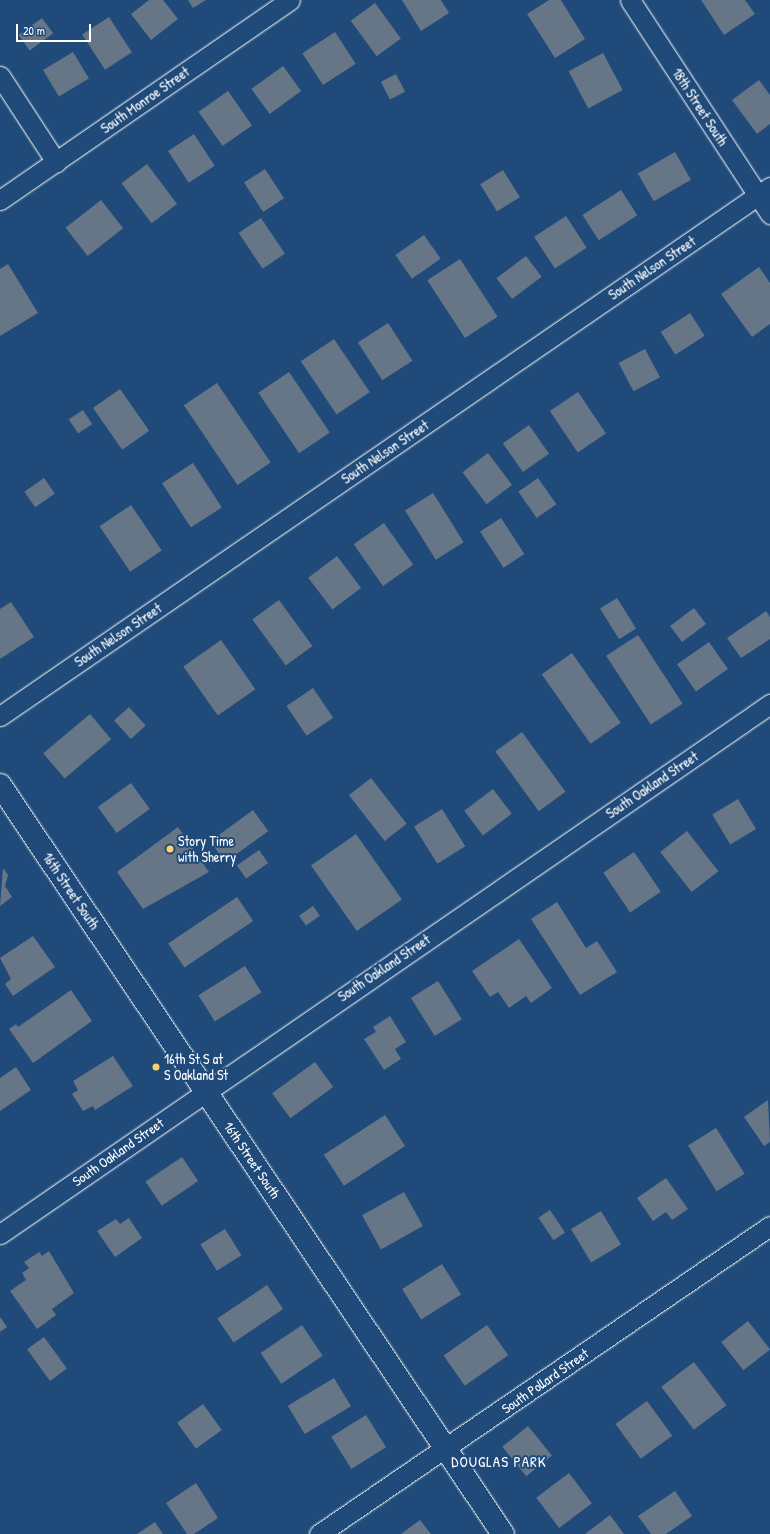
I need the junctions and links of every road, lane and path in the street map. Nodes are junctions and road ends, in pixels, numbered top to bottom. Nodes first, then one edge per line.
1 (290, 0) edge
2 (630, 0) edge
3 (0, 76) edge
4 (56, 162) junction
5 (764, 192) edge
6 (0, 200) edge
7 (770, 214) edge
8 (770, 704) edge
9 (0, 716) edge
10 (0, 785) edge
11 (205, 1091) junction
12 (770, 1226) edge
13 (0, 1234) edge
14 (446, 1449) junction
15 (319, 1534) edge
16 (503, 1534) edge

1 - 4 street, South Monroe Street
2 - 5 street, 18th Street South
3 - 4 street
4 - 6 street, South Monroe Street
5 - 7 street, 18th Street South
5 - 9 street, South Nelson Street
8 - 11 street, South Oakland Street
10 - 11 street, 16th Street South
11 - 13 street, South Oakland Street
11 - 14 street, 16th Street South
12 - 14 street, South Pollard Street
14 - 15 street, South Pollard Street
14 - 16 street, 16th Street South

